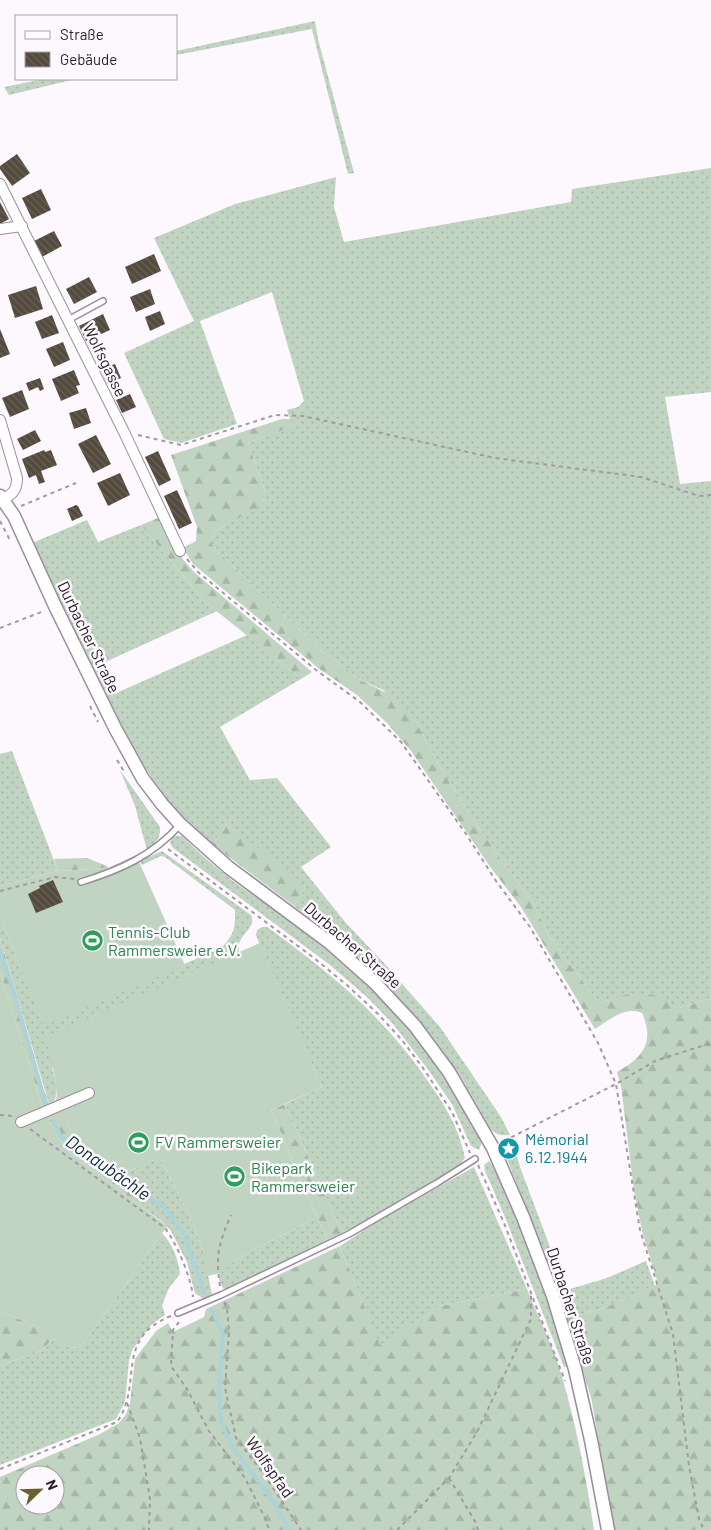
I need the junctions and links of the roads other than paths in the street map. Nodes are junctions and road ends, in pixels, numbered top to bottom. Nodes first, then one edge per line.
1 (0, 184) edge
2 (22, 226) junction
3 (0, 229) edge
4 (103, 302) dead end
5 (68, 320) junction
6 (0, 420) edge
7 (1, 498) edge
8 (180, 551) road end
9 (180, 824) junction
10 (82, 882) road end
11 (89, 1093) dead end
12 (20, 1122) road end
13 (474, 1159) road end
14 (178, 1313) road end
15 (608, 1530) edge

1 - 2 street, Wolfsgasse
2 - 3 street
2 - 5 street, Wolfsgasse
4 - 5 lane
5 - 8 street, Wolfsgasse
6 - 7 street
7 - 9 street, Durbacher Straße
9 - 10 lane
9 - 15 street, Durbacher Straße
11 - 12 street
13 - 14 lane

